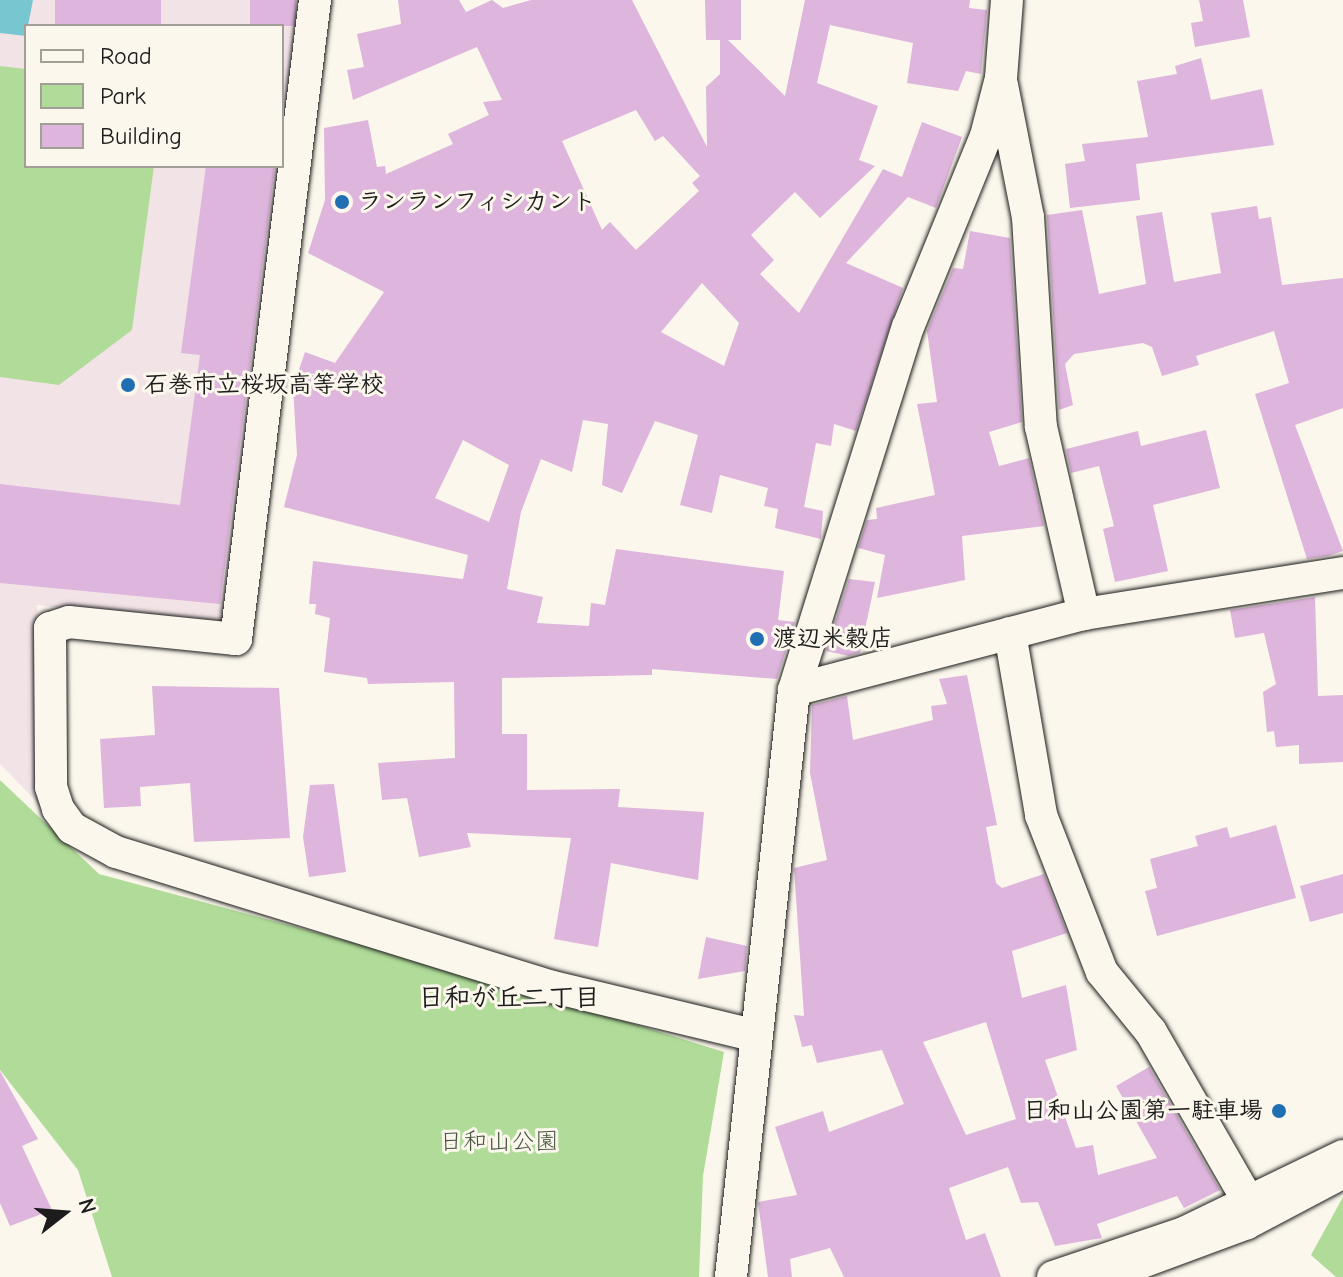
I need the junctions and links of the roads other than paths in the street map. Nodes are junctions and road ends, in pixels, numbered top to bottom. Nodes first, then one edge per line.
1 (315, 0) edge
2 (1007, 0) edge
3 (1001, 78) junction
4 (1343, 573) edge
5 (1084, 614) junction
6 (1010, 633) junction
7 (794, 690) junction
8 (753, 1035) junction
9 (1343, 1156) edge
10 (1343, 1177) edge
11 (1249, 1215) junction
12 (731, 1277) edge
13 (1053, 1277) edge
14 (1113, 1277) edge

1 - 8 street
2 - 3 street
3 - 5 street
3 - 7 street
4 - 5 street
5 - 6 street
6 - 7 street
6 - 11 street
7 - 8 street
8 - 12 street
9 - 11 street
10 - 11 street
11 - 13 street
11 - 14 street

